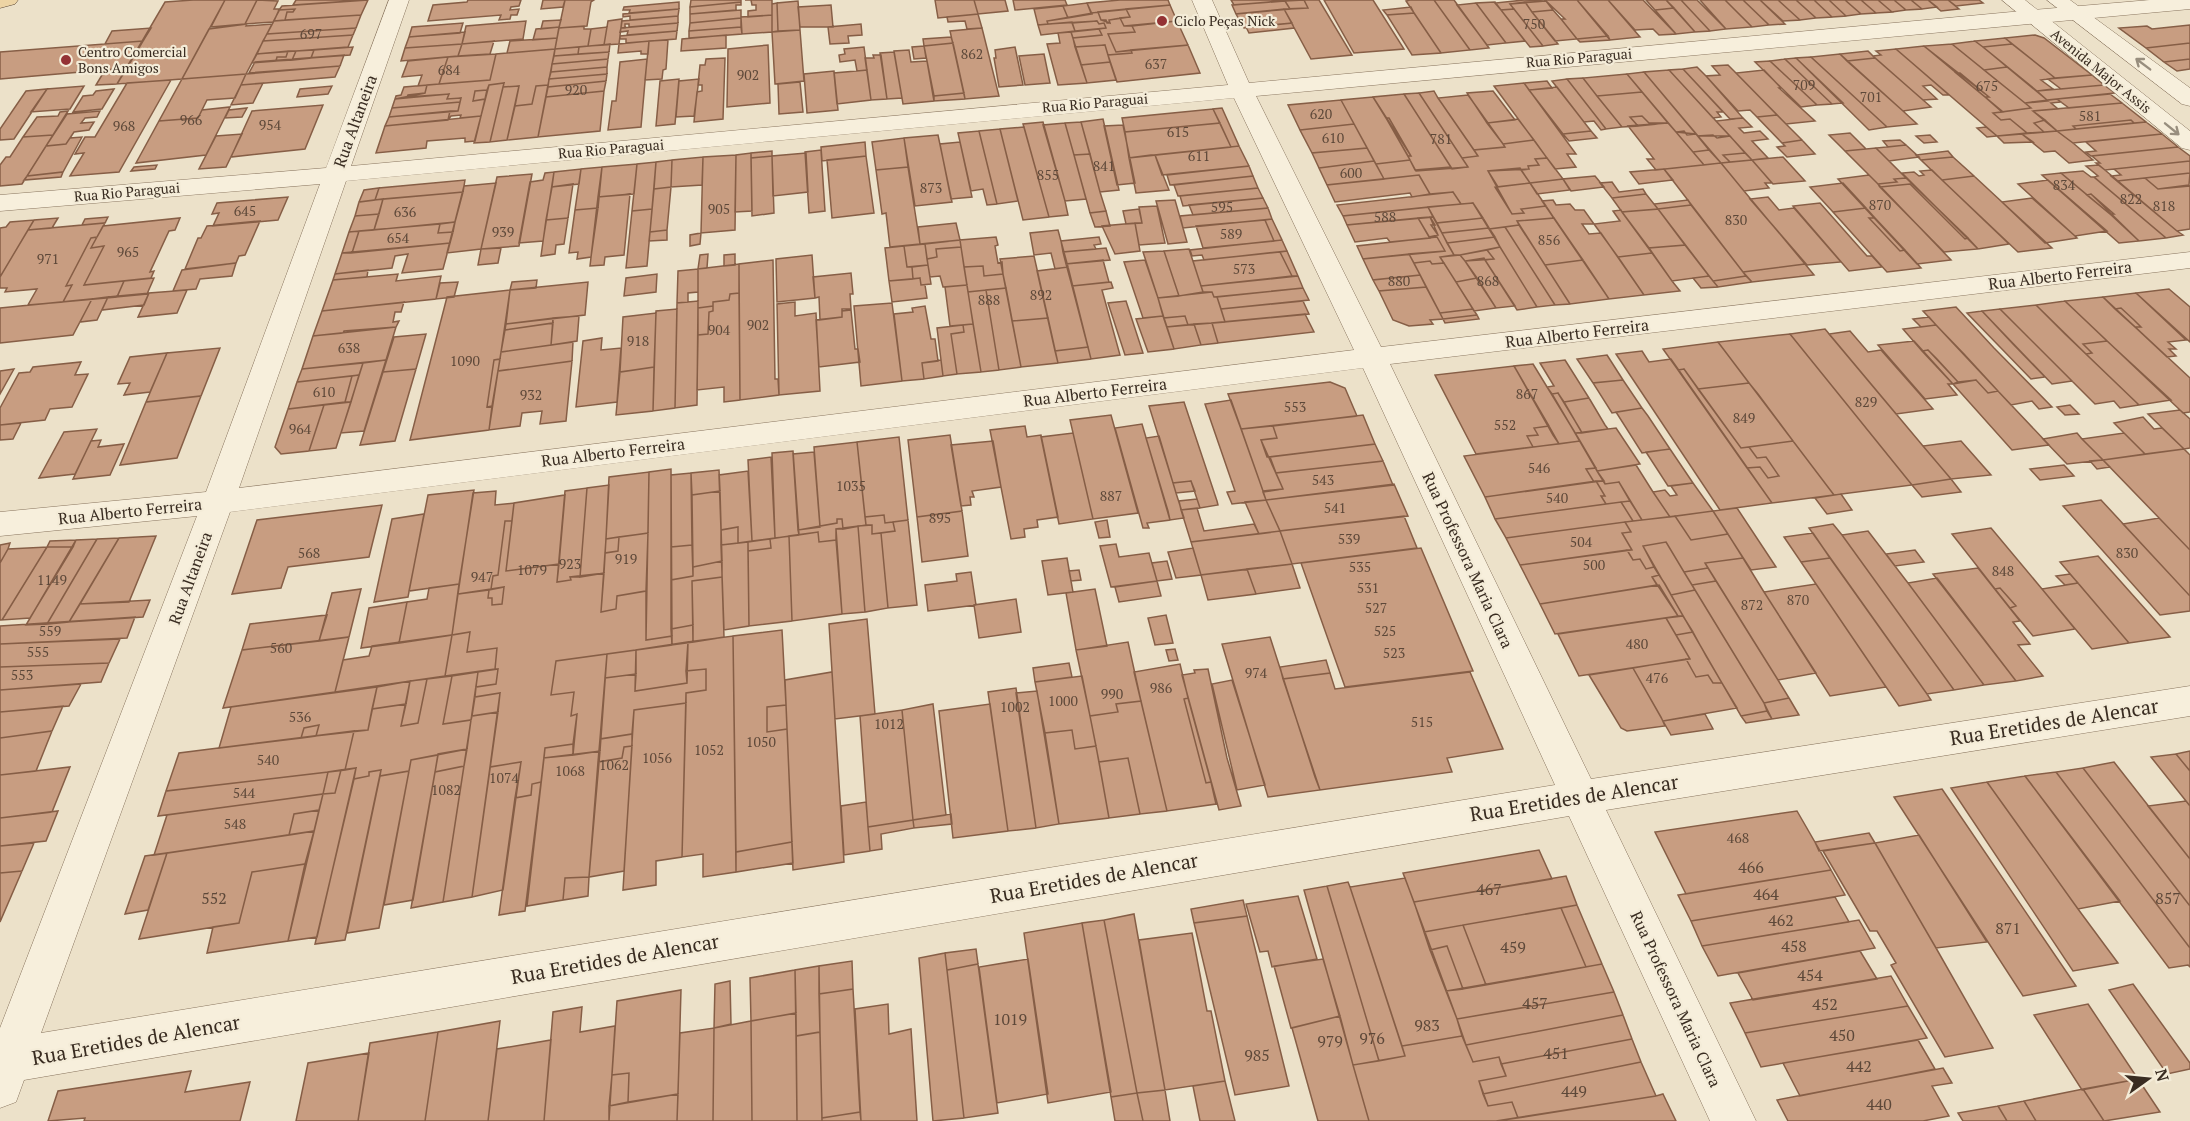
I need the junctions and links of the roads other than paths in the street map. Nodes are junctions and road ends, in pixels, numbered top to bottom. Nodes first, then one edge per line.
1 (8, 0) edge
2 (399, 0) edge
3 (1202, 0) edge
4 (2012, 0) edge
5 (2057, 0) edge
6 (0, 2) edge
7 (2190, 3) edge
8 (2076, 14) junction
9 (2033, 16) junction
10 (1241, 89) junction
11 (2190, 99) edge
12 (2190, 143) edge
13 (335, 175) junction
14 (0, 203) edge
15 (2190, 260) edge
16 (1372, 357) junction
17 (218, 502) junction
18 (0, 524) edge
19 (2190, 701) edge
20 (1581, 797) junction
21 (3, 1070) edge
22 (1733, 1121) edge

1 - 6 main road
2 - 13 street, Rua Altaneira
3 - 10 street, Rua Professora Maria Clara
4 - 9 street, Avenida Major Assis
5 - 8 street, Avenida Major Assis
7 - 8 street, Rua Rio Paraguai
8 - 9 street, Rua Rio Paraguai
11 -> 8 street, Avenida Major Assis
9 - 10 street, Rua Rio Paraguai
9 -> 12 street, Avenida Major Assis
10 - 13 street, Rua Rio Paraguai
10 - 16 street, Rua Professora Maria Clara
13 - 14 street, Rua Rio Paraguai
13 - 17 street, Rua Altaneira
15 - 16 street, Rua Alberto Ferreira
16 - 17 street, Rua Alberto Ferreira
16 - 20 street, Rua Professora Maria Clara
17 - 18 street, Rua Alberto Ferreira
17 - 21 street, Rua Altaneira
19 - 20 street, Rua Eretides de Alencar
20 - 21 street, Rua Eretides de Alencar
20 - 22 street, Rua Professora Maria Clara

